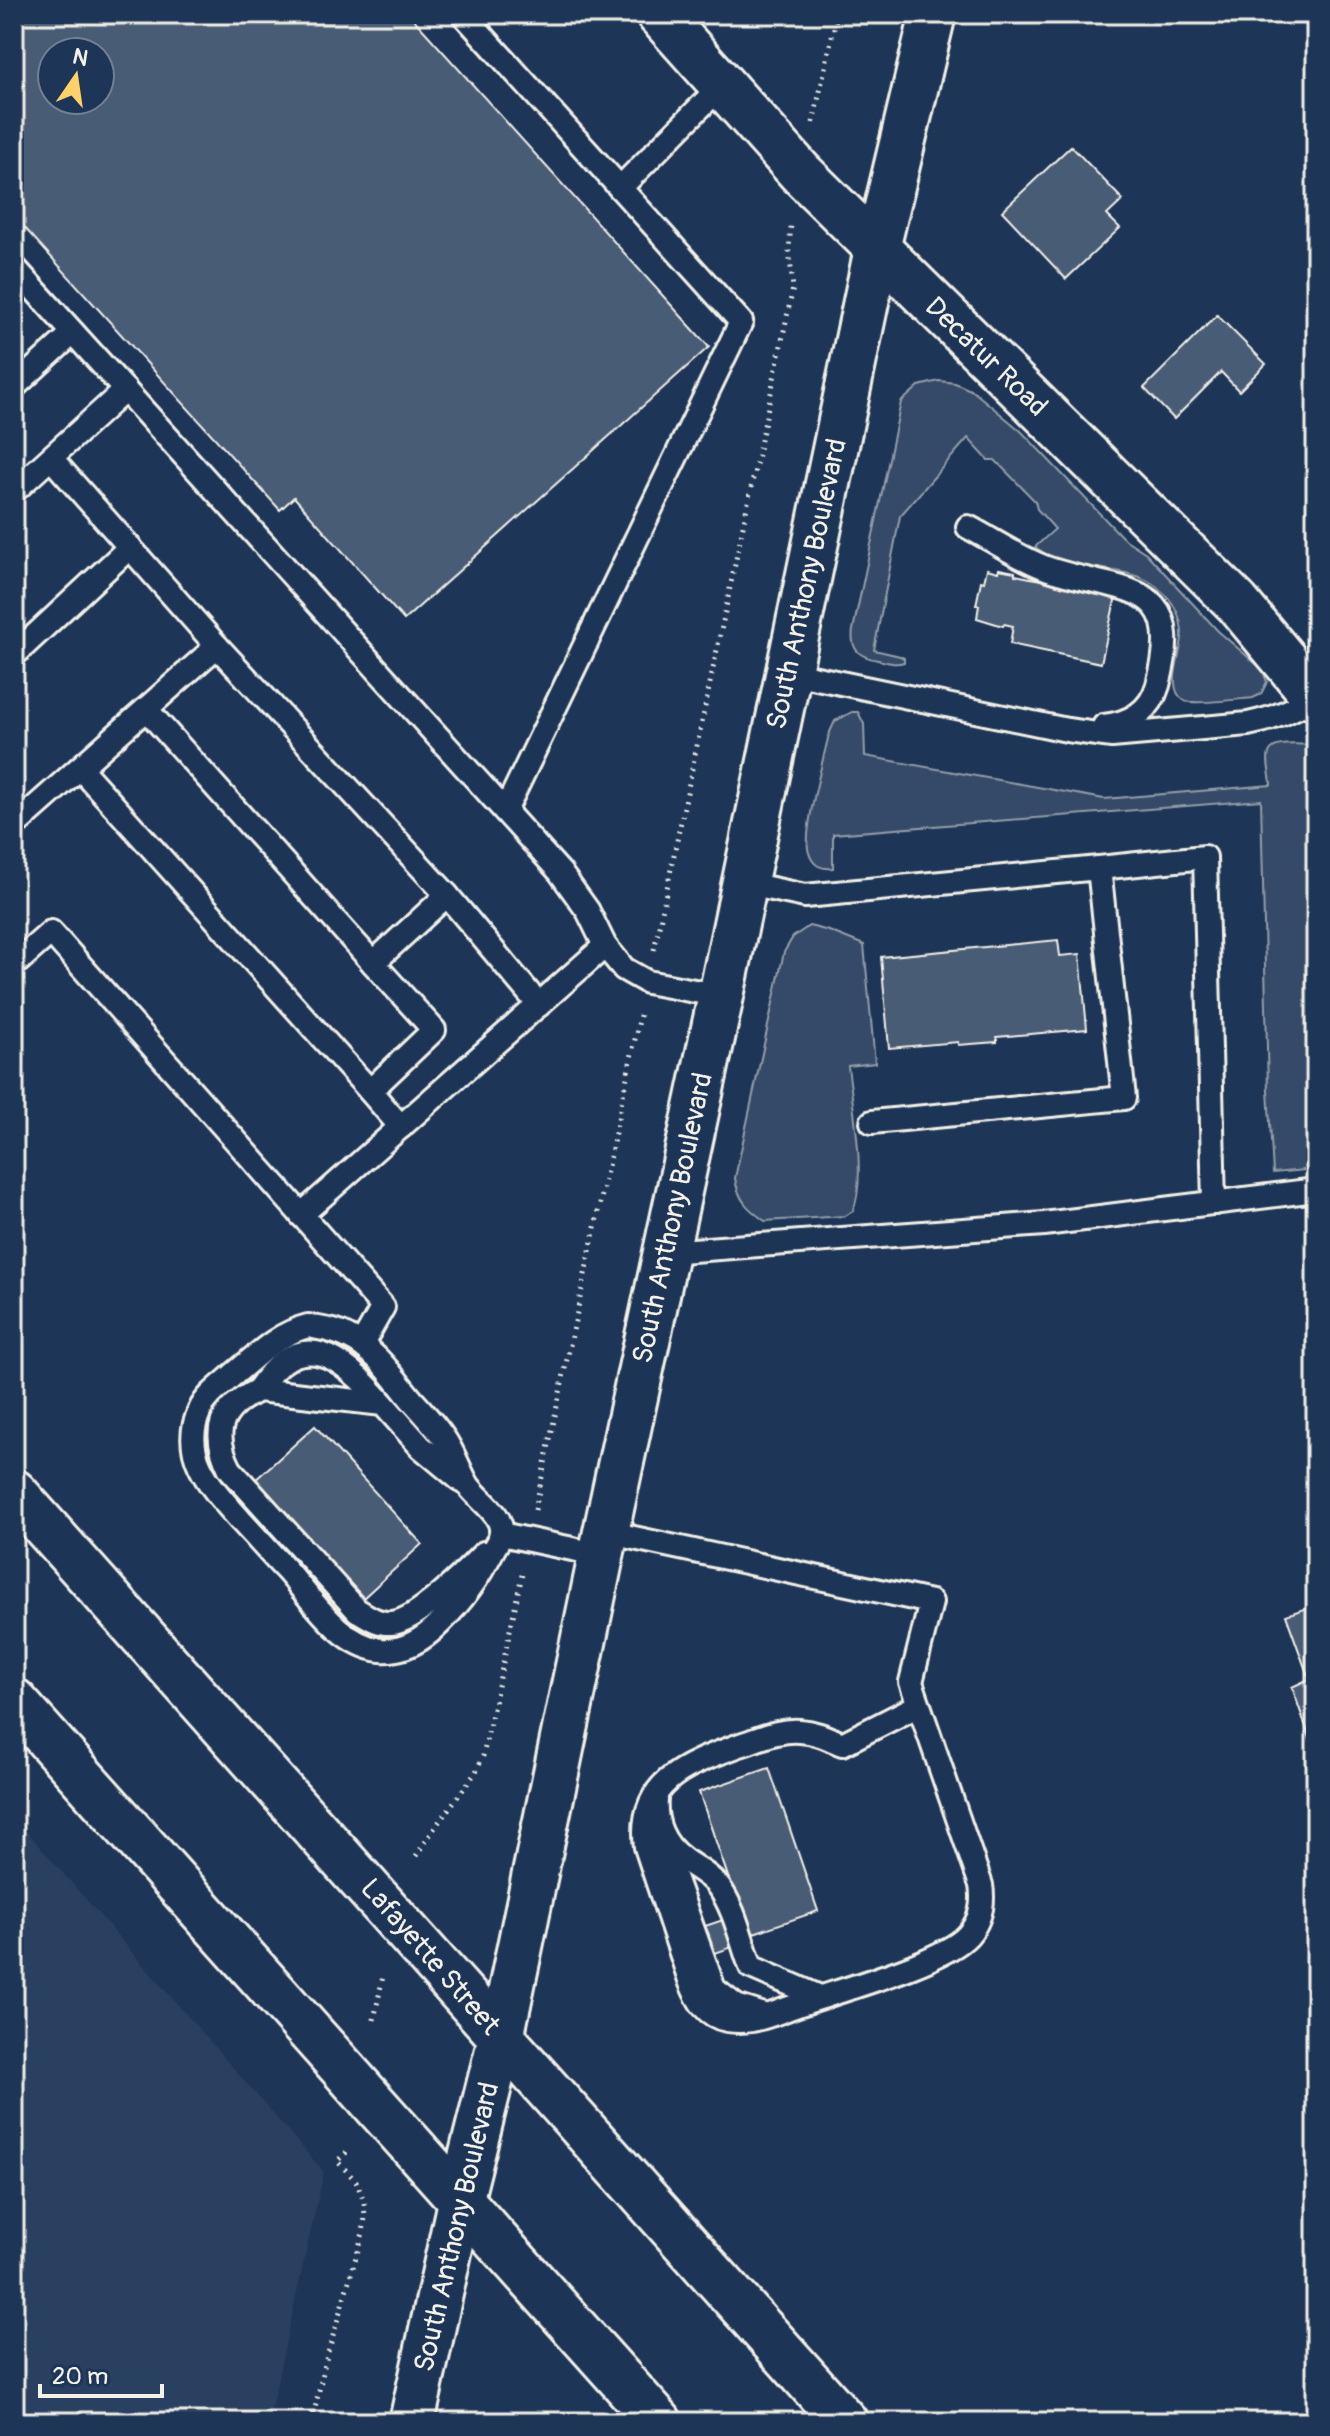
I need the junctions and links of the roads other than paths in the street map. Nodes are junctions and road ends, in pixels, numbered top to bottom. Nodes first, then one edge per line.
1 (463, 14) edge
2 (659, 14) edge
3 (933, 14) edge
4 (722, 85) junction
5 (620, 188) junction
6 (877, 249) junction
7 (14, 267) edge
8 (73, 333) junction
9 (14, 387) edge
10 (125, 390) junction
11 (51, 458) junction
12 (14, 491) edge
13 (968, 527) dead end
14 (130, 547) junction
15 (217, 646) junction
16 (14, 655) edge
17 (788, 672) junction
18 (1316, 697) edge
19 (146, 709) junction
20 (1067, 730) junction
21 (80, 768) junction
22 (505, 811) junction
23 (14, 826) edge
24 (1099, 868) junction
25 (744, 883) junction
26 (447, 895) junction
27 (605, 946) junction
28 (373, 963) junction
29 (14, 965) edge
30 (721, 996) junction
31 (539, 1005) junction
32 (370, 1091) junction
33 (872, 1122) dead end
34 (401, 1127) junction
35 (1316, 1190) edge
36 (1214, 1203) junction
37 (301, 1215) junction
38 (666, 1252) junction
39 (362, 1344) junction
40 (258, 1390) junction
41 (383, 1404) junction
42 (469, 1487) junction
43 (14, 1492) edge
44 (501, 1534) junction
45 (603, 1544) junction
46 (14, 1701) edge
47 (919, 1705) junction
48 (661, 1787) junction
49 (658, 1826) junction
50 (820, 1997) junction
51 (765, 2016) junction
52 (501, 2038) junction
53 (460, 2202) junction
54 (412, 2422) edge
55 (659, 2422) edge
56 (845, 2422) edge

1 - 5 lane
2 - 4 main road, Decatur Road
3 - 6 main road, South Anthony Boulevard
4 - 5 lane
4 - 6 main road, Decatur Road
5 - 22 lane
6 - 17 main road, South Anthony Boulevard
6 - 18 main road, Decatur Road
7 - 8 lane
8 - 9 lane
8 - 10 lane
10 - 11 lane
10 - 22 lane
11 - 12 lane
11 - 14 lane
13 - 20 lane
14 - 15 lane
14 - 16 lane
15 - 19 lane
15 - 26 lane
17 - 20 lane
17 - 25 main road, South Anthony Boulevard
18 - 20 lane
19 - 21 lane
19 - 28 lane
21 - 23 lane
21 - 32 lane
22 - 27 lane
24 - 25 lane
24 - 33 lane
24 - 36 lane
25 - 30 main road, South Anthony Boulevard
26 - 28 lane
26 - 31 lane
27 - 30 lane
27 - 31 lane
28 - 32 lane
29 - 37 lane
30 - 38 main road, South Anthony Boulevard
31 - 34 lane
32 - 34 lane
34 - 37 lane
35 - 36 lane
36 - 38 lane
37 - 39 lane
38 - 45 main road, South Anthony Boulevard
39 - 42 lane
39 - 44 lane
40 - 41 lane
40 - 41 lane
40 - 44 lane
41 - 42 lane
42 - 44 lane
43 - 52 main road, Lafayette Street
44 - 45 lane
45 - 47 lane
45 - 52 main road, South Anthony Boulevard
46 - 53 main road
47 - 48 lane
47 - 50 lane
48 - 49 lane
48 - 51 lane
49 - 50 lane
49 - 51 lane
50 - 51 lane
52 - 53 main road, South Anthony Boulevard
52 - 56 main road, Lafayette Street
53 - 54 main road, South Anthony Boulevard
53 - 55 main road

